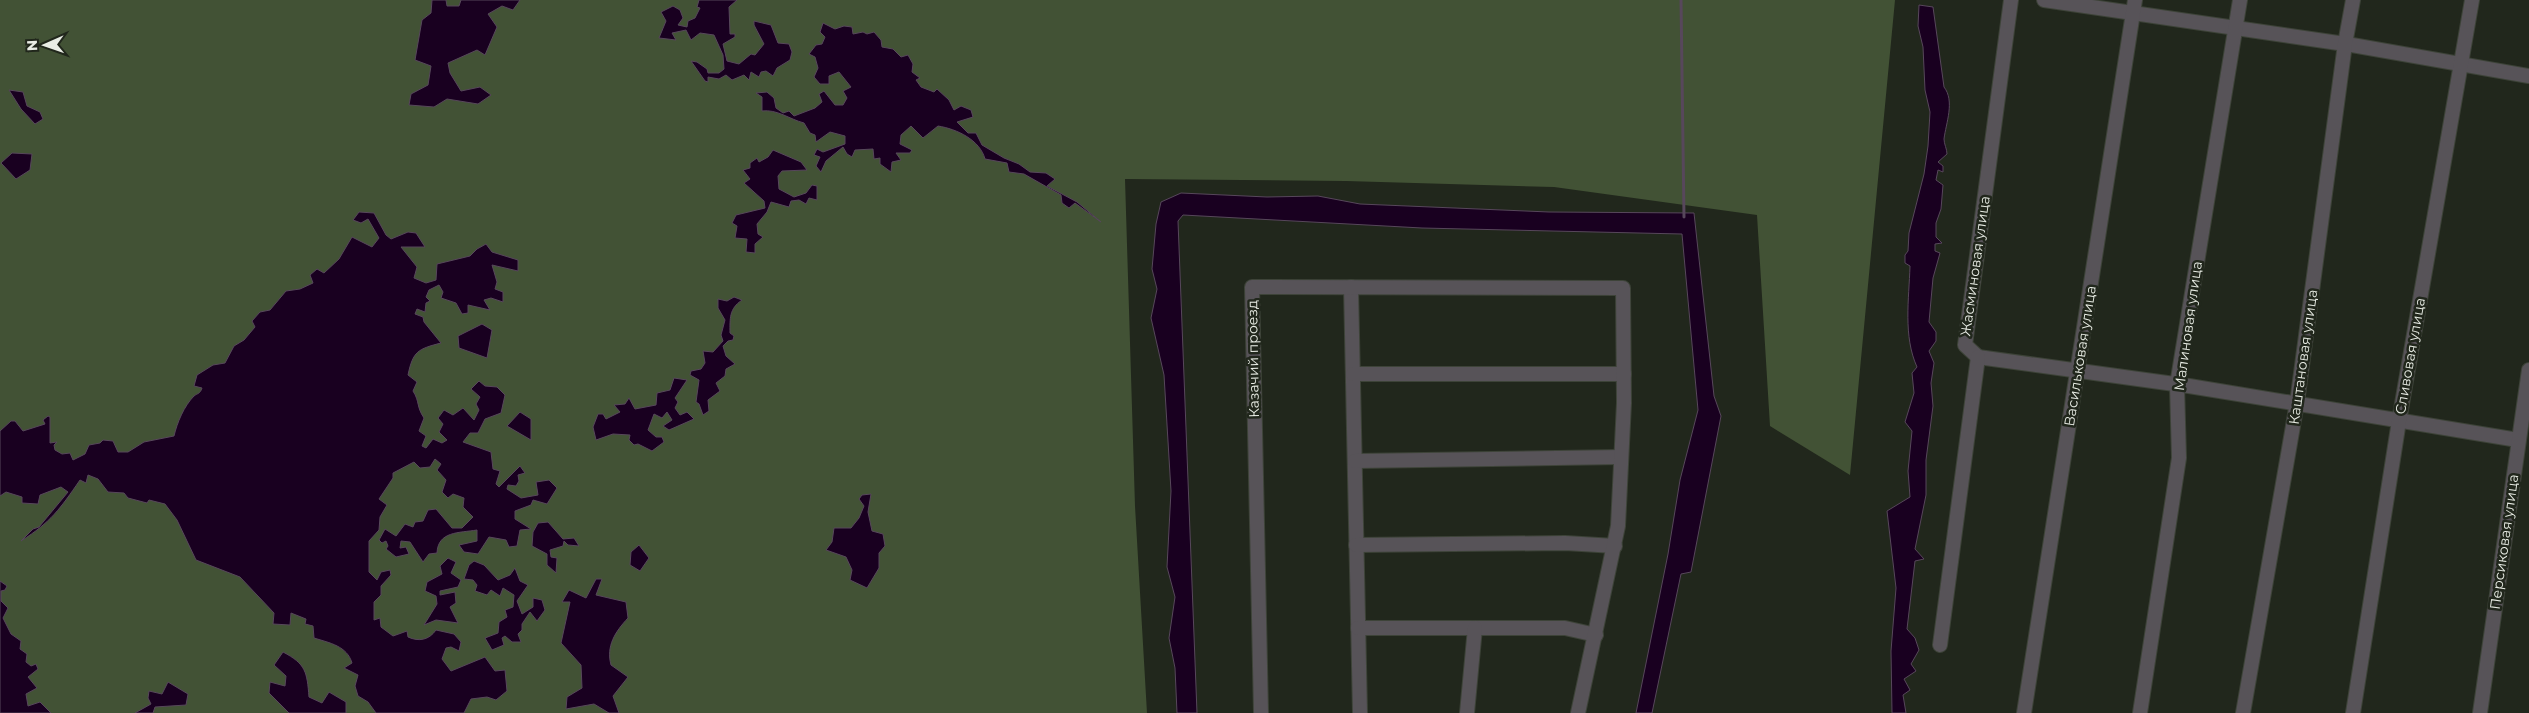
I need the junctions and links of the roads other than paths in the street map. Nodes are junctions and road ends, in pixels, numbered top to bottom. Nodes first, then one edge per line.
1 (2011, 0) edge
2 (2044, 0) edge
3 (2135, 0) edge
4 (2240, 0) edge
5 (2353, 0) edge
6 (2472, 0) edge
7 (2133, 14) junction
8 (2235, 28) junction
9 (2345, 44) junction
10 (2463, 64) junction
11 (2529, 76) edge
12 (1351, 287) junction
13 (1978, 357) junction
14 (2078, 369) junction
15 (2529, 370) edge
16 (1353, 374) junction
17 (1624, 374) junction
18 (2177, 384) junction
19 (2297, 403) junction
20 (2399, 421) junction
21 (2518, 440) junction
22 (1621, 458) junction
23 (1354, 461) junction
24 (1356, 545) junction
25 (1615, 546) junction
26 (1358, 628) junction
27 (1474, 628) junction
28 (1596, 635) junction
29 (1940, 645) dead end
30 (1261, 713) edge
31 (1360, 713) edge
32 (1467, 713) edge
33 (1578, 713) edge
34 (2024, 713) edge
35 (2140, 713) edge
36 (2243, 713) edge
37 (2353, 713) edge
38 (2480, 713) edge

1 - 13 street, Жасминовая улица
2 - 7 street
3 - 7 street, Васильковая улица
4 - 8 street, Малиновая улица
5 - 9 street, Каштановая улица
6 - 10 street, Сливовая улица
7 - 8 street
7 - 14 street, Васильковая улица
8 - 9 street
8 - 18 street, Малиновая улица
9 - 10 street
9 - 19 street, Каштановая улица
10 - 11 street
10 - 20 street, Сливовая улица
12 - 16 street
12 - 17 street, Казачий проезд
12 - 30 street, Казачий проезд
13 - 14 street
13 - 29 street, Жасминовая улица
14 - 18 street
14 - 34 street, Васильковая улица
15 - 21 street, Персиковая улица
16 - 17 street
16 - 23 street
17 - 22 street
18 - 19 street
18 - 35 street, Малиновая улица
19 - 20 street
19 - 36 street, Каштановая улица
20 - 21 street
20 - 37 street, Сливовая улица
21 - 38 street, Персиковая улица
22 - 23 street
22 - 25 street
23 - 24 street
24 - 25 street
24 - 26 street
25 - 28 street
26 - 27 street
26 - 31 street
27 - 28 street
27 - 32 street
28 - 33 street

